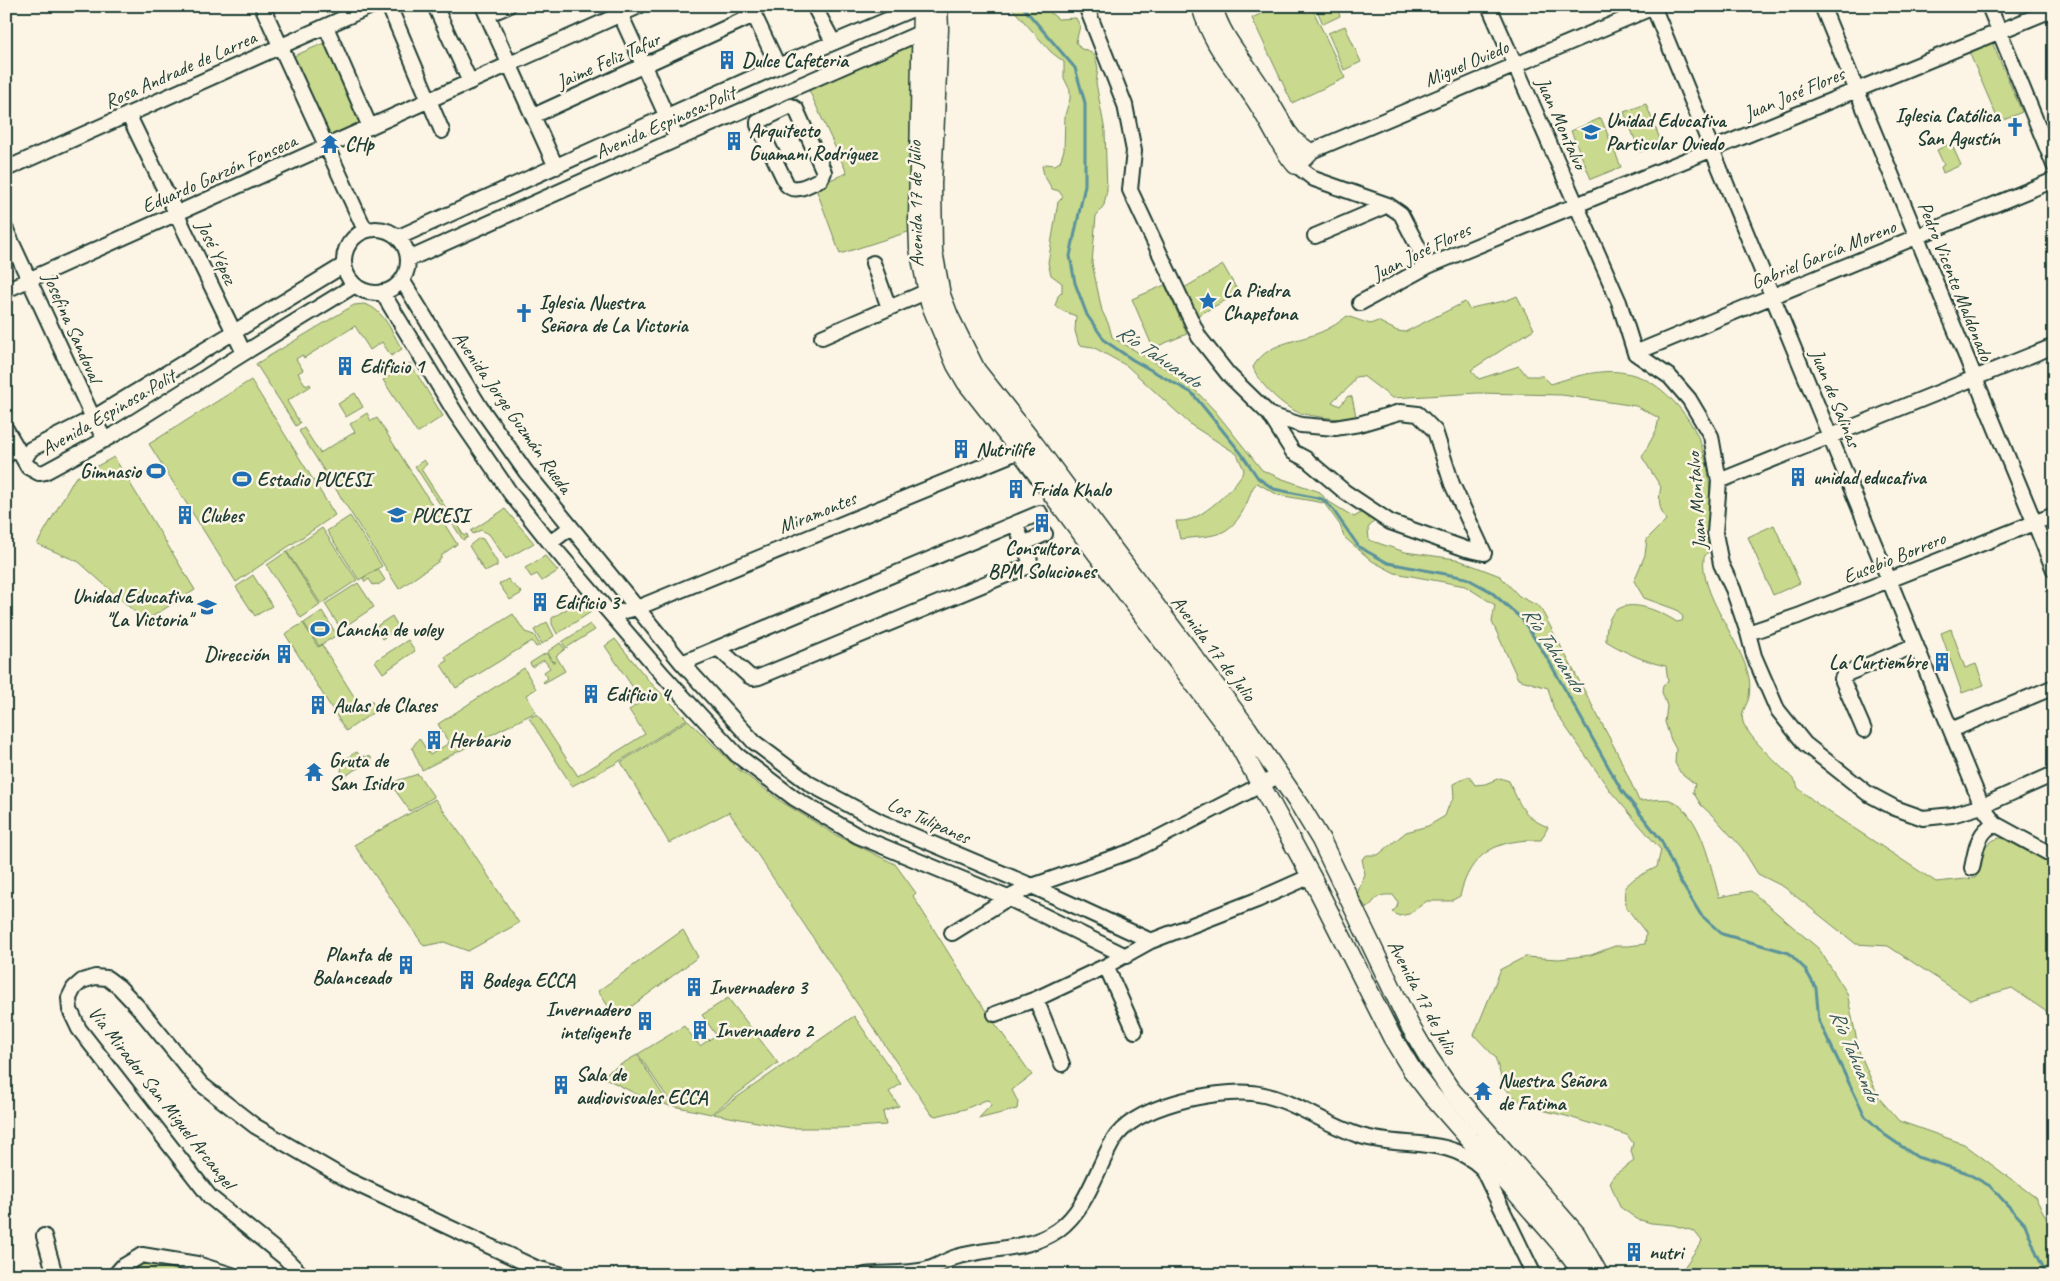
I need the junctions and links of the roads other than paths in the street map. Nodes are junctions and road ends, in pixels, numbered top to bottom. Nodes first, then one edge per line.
1 (262, 6) edge
2 (371, 6) edge
3 (389, 6) edge
4 (435, 6) edge
5 (508, 6) edge
6 (639, 6) edge
7 (814, 6) edge
8 (921, 6) edge
9 (938, 6) edge
10 (1086, 6) edge
11 (1201, 6) edge
12 (1213, 6) edge
13 (1489, 6) edge
14 (1822, 6) edge
15 (1989, 6) edge
16 (1654, 7) edge
17 (2054, 9) edge
18 (618, 10) edge
19 (485, 11) edge
20 (752, 11) edge
21 (326, 27) junction
22 (1999, 30) junction
23 (930, 31) junction
24 (833, 42) junction
25 (281, 47) junction
26 (509, 64) junction
27 (1515, 65) junction
28 (644, 66) junction
29 (778, 66) junction
30 (470, 82) junction
31 (1856, 89) junction
32 (767, 99) junction
33 (429, 101) junction
34 (775, 113) junction
35 (128, 114) junction
36 (533, 116) junction
37 (667, 118) junction
38 (370, 127) junction
39 (442, 131) dead end
40 (677, 139) junction
41 (326, 147) junction
42 (1712, 149) junction
43 (1308, 152) junction
44 (1296, 165) junction
45 (2054, 165) edge
46 (556, 167) junction
47 (6, 169) edge
48 (2054, 180) edge
49 (1576, 204) junction
50 (1388, 205) junction
51 (176, 214) junction
52 (6, 230) edge
53 (364, 230) junction
54 (1315, 236) dead end
55 (399, 237) junction
56 (1917, 237) junction
57 (409, 259) junction
58 (873, 263) dead end
59 (344, 265) junction
60 (1428, 266) junction
61 (30, 280) junction
62 (402, 280) junction
63 (355, 285) junction
64 (6, 290) edge
65 (928, 291) junction
66 (382, 292) junction
67 (1773, 297) junction
68 (1360, 303) dead end
69 (889, 308) junction
70 (234, 334) junction
71 (822, 337) dead end
72 (2054, 346) edge
73 (244, 353) junction
74 (1635, 353) junction
75 (1975, 378) junction
76 (480, 407) junction
77 (1269, 414) junction
78 (93, 418) junction
79 (461, 420) junction
80 (6, 429) edge
81 (1830, 436) junction
82 (105, 440) junction
83 (1027, 448) junction
84 (11, 451) edge
85 (24, 460) junction
86 (1719, 481) junction
87 (1040, 512) dead end
88 (2054, 515) edge
89 (1015, 523) junction
90 (2034, 523) junction
91 (571, 528) junction
92 (1045, 534) dead end
93 (550, 543) junction
94 (1023, 544) junction
95 (2054, 570) edge
96 (1890, 580) junction
97 (636, 608) junction
98 (613, 614) junction
99 (1748, 633) junction
100 (1916, 645) junction
101 (718, 648) junction
102 (682, 664) junction
103 (2054, 687) edge
104 (1864, 730) dead end
105 (1952, 730) junction
106 (2054, 774) edge
107 (1280, 775) junction
108 (1260, 784) junction
109 (1982, 806) junction
110 (1995, 824) junction
111 (2054, 856) edge
112 (1972, 868) dead end
113 (1311, 876) junction
114 (1032, 886) junction
115 (1008, 898) junction
116 (952, 933) dead end
117 (1150, 941) junction
118 (1126, 956) junction
119 (1106, 966) junction
120 (1036, 1000) junction
121 (995, 1014) dead end
122 (1135, 1031) dead end
123 (1062, 1064) dead end
124 (44, 1236) dead end
125 (1594, 1274) edge
126 (55, 1275) edge
127 (115, 1275) edge
128 (232, 1275) edge
129 (302, 1275) edge
130 (563, 1275) edge
131 (864, 1275) edge
132 (1534, 1275) edge

1 - 25 street
2 - 21 street, Rosa Andrade de Larrea
3 - 33 street
4 - 30 street
5 - 19 street
6 - 18 street, Eduardo Garzón Fonseca
7 - 24 street
8 - 23 main road, Avenida 17 de Julio
8 - 24 street, Avenida Espinosa Polit
9 - 23 main road, Avenida 17 de Julio
10 - 77 street
11 - 44 main road
12 - 43 main road
13 - 27 street, Juan Montalvo
14 - 31 street, Pedro Vicente Maldonado
15 - 22 street
16 - 27 street, Miguel Oviedo
16 - 42 street, Juan de Salinas
17 - 22 street, Juan José Flores
18 - 26 street, Eduardo Garzón Fonseca
18 - 28 street
19 - 26 street
20 - 28 street, Jaime Feliz Tafur
20 - 29 street
21 - 25 street, Rosa Andrade de Larrea
21 - 38 street
22 - 31 street, Juan José Flores
22 - 45 street
23 - 32 street, Avenida Espinosa Polit
23 - 65 main road, Avenida 17 de Julio
23 - 83 main road, Avenida 17 de Julio
24 - 29 street, Avenida Espinosa Polit
25 - 35 street, Rosa Andrade de Larrea
25 - 41 street
26 - 30 street, Eduardo Garzón Fonseca
26 - 36 street
27 - 43 street, Miguel Oviedo
27 - 49 street, Juan Montalvo
28 - 36 street, Jaime Feliz Tafur
28 - 37 street
29 - 37 street, Avenida Espinosa Polit
30 - 33 street, Eduardo Garzón Fonseca
31 - 42 street, Juan José Flores
31 - 56 street, Pedro Vicente Maldonado
32 - 34 street
32 - 40 street, Avenida Espinosa Polit
33 - 38 street, Eduardo Garzón Fonseca
33 - 39 street
34 - 34 street
35 - 47 street, Rosa Andrade de Larrea
35 - 51 street, José Yépez
36 - 46 street
37 - 40 street
37 - 46 street, Avenida Espinosa Polit
38 - 41 street, Eduardo Garzón Fonseca
40 - 57 street, Avenida Espinosa Polit
41 - 51 street, Eduardo Garzón Fonseca
41 - 53 street
42 - 49 street, Juan José Flores
42 - 67 street, Juan de Salinas
43 - 44 main road, Miguel Oviedo
44 - 50 street
46 - 55 street, Avenida Espinosa Polit
48 - 56 street, Gabriel García Moreno
49 - 60 street, Juan José Flores
49 - 74 street, Juan Montalvo
50 - 54 street
50 - 60 street
51 - 61 street, Eduardo Garzón Fonseca
51 - 70 street, José Yépez
52 - 61 street, Josefina Sandoval
53 - 55 street
53 - 59 street
55 - 57 street
56 - 67 street, Gabriel García Moreno
56 - 75 street, Pedro Vicente Maldonado
57 - 62 street
58 - 69 street
59 - 63 street
59 - 70 street, Avenida Espinosa Polit
60 - 68 street, Juan José Flores
61 - 64 street, Eduardo Garzón Fonseca
61 - 78 street, Josefina Sandoval
62 - 66 street
62 - 76 street, Avenida Jorge Guzmán Rueda
63 - 66 street
63 - 73 street, Avenida Espinosa Polit
65 - 69 street
65 - 83 main road, Avenida 17 de Julio
66 - 79 street
67 - 74 street, Gabriel García Moreno
67 - 81 street, Juan de Salinas
69 - 71 street
70 - 73 street, José Yépez
70 - 78 street, Avenida Espinosa Polit
72 - 75 street
73 - 82 street, Avenida Espinosa Polit
74 - 86 street, Juan Montalvo
75 - 81 street
75 - 90 street, Pedro Vicente Maldonado
76 - 79 street
76 - 91 street, Avenida Jorge Guzmán Rueda
77 - 77 street
78 - 82 street, Josefina Sandoval
78 - 85 street, Avenida Espinosa Polit
79 - 93 street
80 - 84 street
81 - 86 street
81 - 96 street, Juan de Salinas
82 - 85 street, Avenida Espinosa Polit
83 - 97 street, Miramontes
83 - 107 main road, Avenida 17 de Julio
83 - 108 main road, Avenida 17 de Julio
84 - 85 street
86 - 99 street, Juan Montalvo
87 - 89 street
88 - 90 street, Eusebio Borrero
89 - 94 street
89 - 101 street
90 - 95 street, Pedro Vicente Maldonado
90 - 96 street, Eusebio Borrero
91 - 93 street
91 - 97 street, Avenida Jorge Guzmán Rueda
92 - 94 street
93 - 98 street
94 - 101 street
96 - 99 street, Eusebio Borrero
96 - 100 street, Juan de Salinas
97 - 98 street, Miramontes
97 - 102 street, Los Tulipanes
98 - 115 street, Los Tulipanes
99 - 109 street, Juan Montalvo
100 - 104 street
100 - 105 street, Juan de Salinas
101 - 102 street
102 - 114 street, Los Tulipanes
103 - 105 street
105 - 109 street, Juan de Salinas
106 - 109 street, Juan Montalvo
107 - 108 street
107 - 125 main road, Avenida 17 de Julio
108 - 113 main road, Avenida 17 de Julio
108 - 114 street
109 - 110 street, Juan de Salinas
110 - 111 street
110 - 112 street
113 - 117 street
113 - 125 main road, Avenida 17 de Julio
114 - 115 street
114 - 117 street, Los Tulipanes
115 - 116 street
115 - 118 street, Los Tulipanes
117 - 118 street
118 - 119 street
119 - 120 street
119 - 122 street
120 - 121 street
120 - 123 street
124 - 126 street
127 - 128 street
129 - 130 street, Via Mirador San Miguel Arcangel
131 - 132 street

